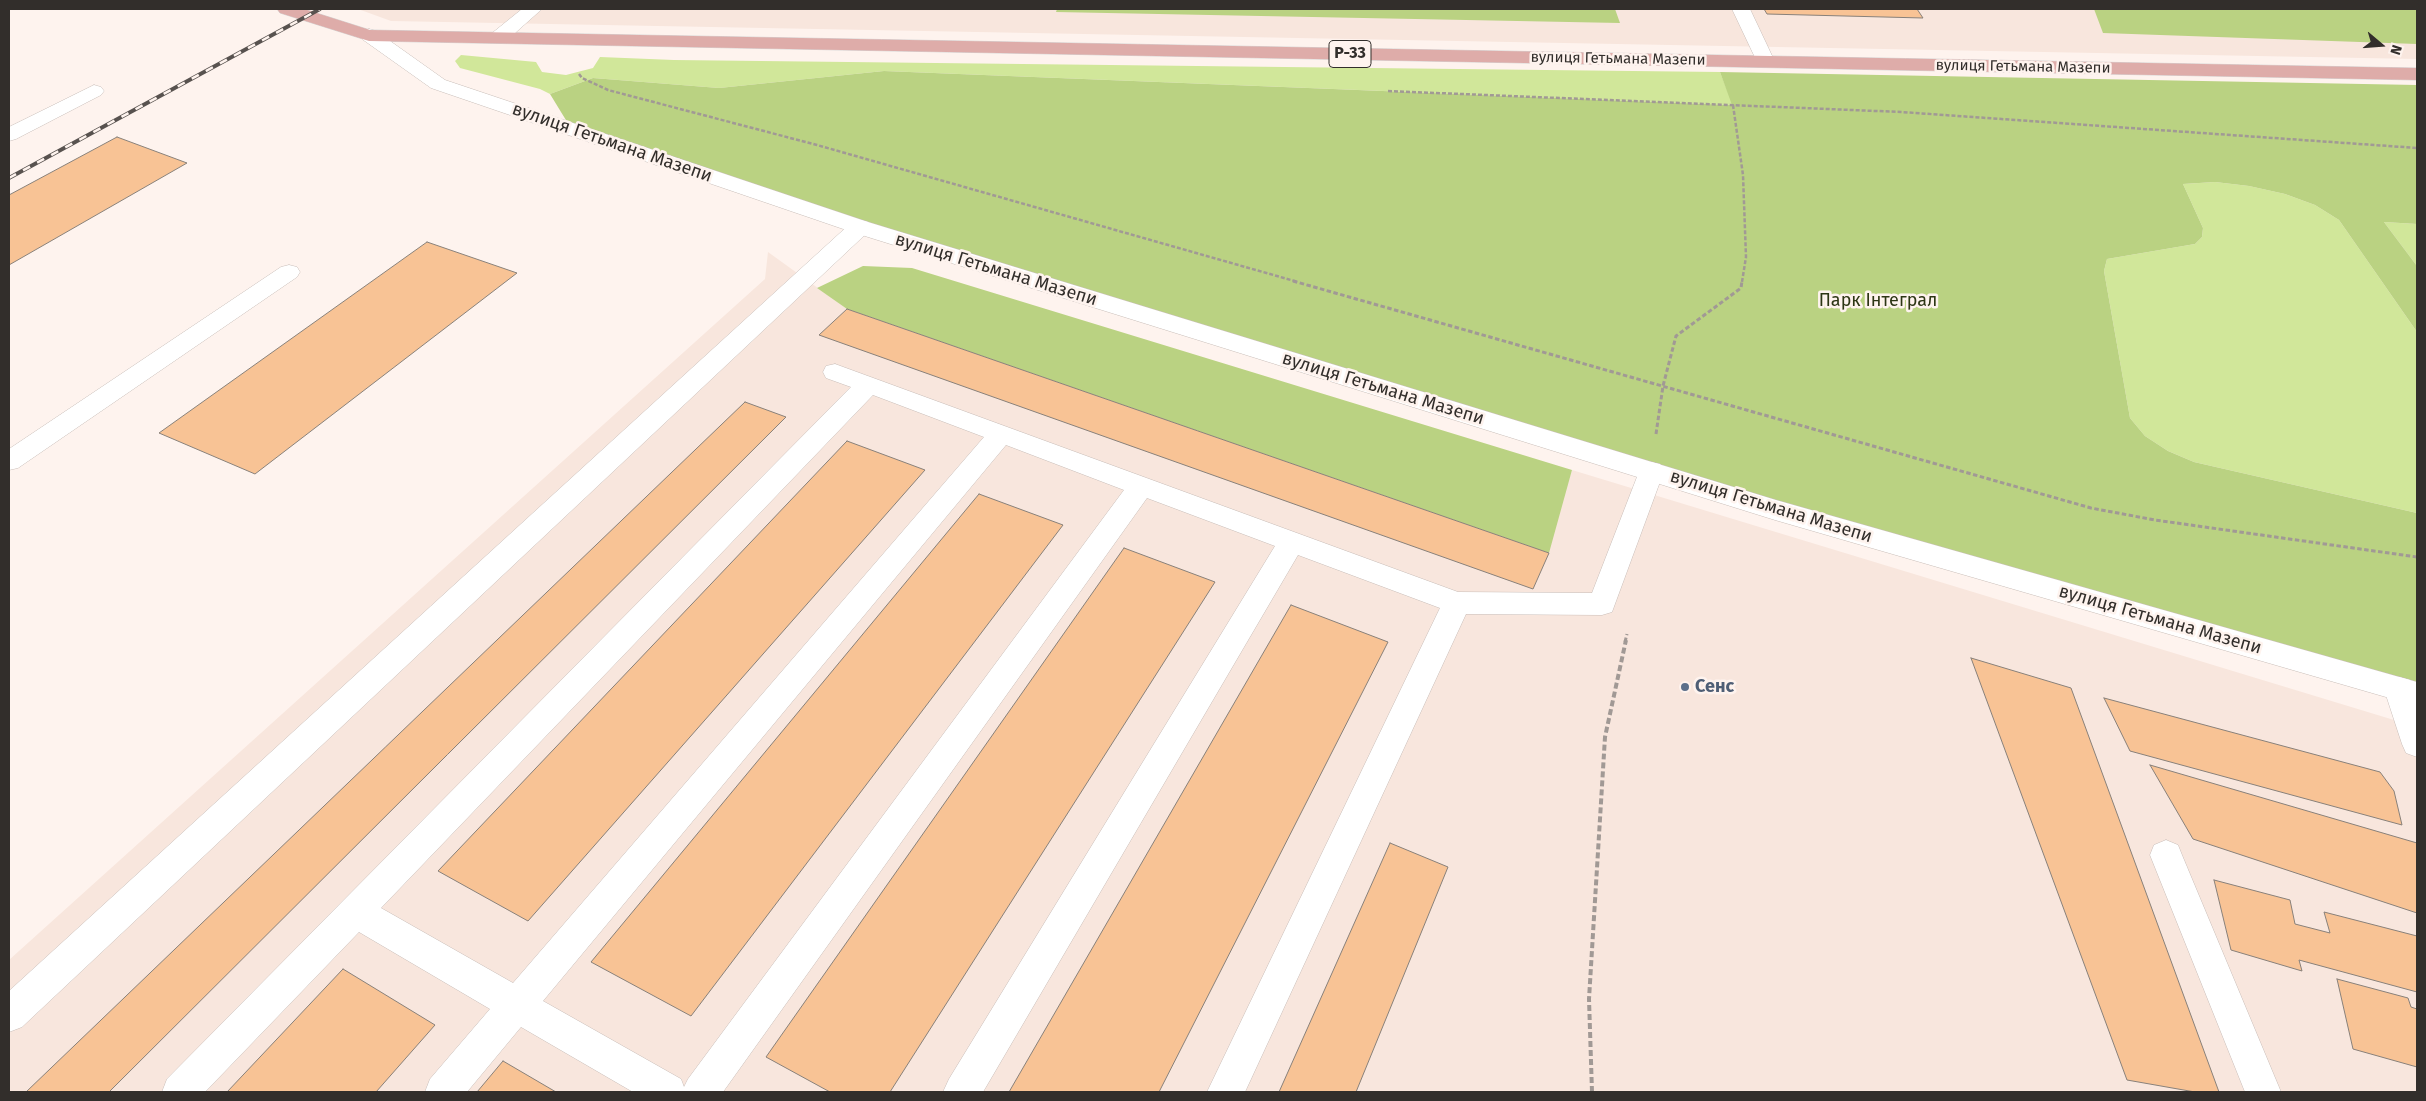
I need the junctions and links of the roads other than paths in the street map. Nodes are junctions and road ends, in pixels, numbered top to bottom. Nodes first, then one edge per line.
1 (286, 9) edge
2 (533, 9) edge
3 (1741, 9) edge
4 (369, 35) junction
5 (498, 38) junction
6 (1766, 62) junction
7 (2417, 74) edge
8 (94, 91) dead end
9 (9, 135) edge
10 (860, 228) junction
11 (289, 272) dead end
12 (835, 372) dead end
13 (868, 385) junction
14 (1001, 434) junction
15 (9, 461) edge
16 (1651, 471) junction
17 (1141, 486) junction
18 (1292, 542) junction
19 (1457, 603) junction
20 (2408, 692) edge
21 (2417, 744) edge
22 (2166, 854) dead end
23 (356, 912) junction
24 (517, 1005) junction
25 (9, 1015) edge
26 (180, 1092) edge
27 (443, 1092) edge
28 (668, 1092) edge
29 (701, 1092) edge
30 (962, 1092) edge
31 (1226, 1092) edge
32 (2263, 1092) edge

1 - 4 main road, вулиця Гетьмана Мазепи / Р-33
2 - 5 street
3 - 6 street
4 - 5 main road, вулиця Гетьмана Мазепи / Р-33
4 - 10 street, вулиця Гетьмана Мазепи
5 - 6 main road, вулиця Гетьмана Мазепи / Р-33
6 - 7 main road, вулиця Гетьмана Мазепи / Р-33
8 - 9 street
10 - 16 street, вулиця Гетьмана Мазепи
10 - 25 street
11 - 15 street
12 - 13 street
13 - 14 street
13 - 23 street
14 - 17 street
14 - 24 street
16 - 19 street
16 - 20 street, вулиця Гетьмана Мазепи
17 - 18 street
17 - 29 street
18 - 19 street
18 - 30 street
19 - 31 street
20 - 21 street
22 - 32 street
23 - 24 street
23 - 26 street
24 - 27 street
24 - 28 street

